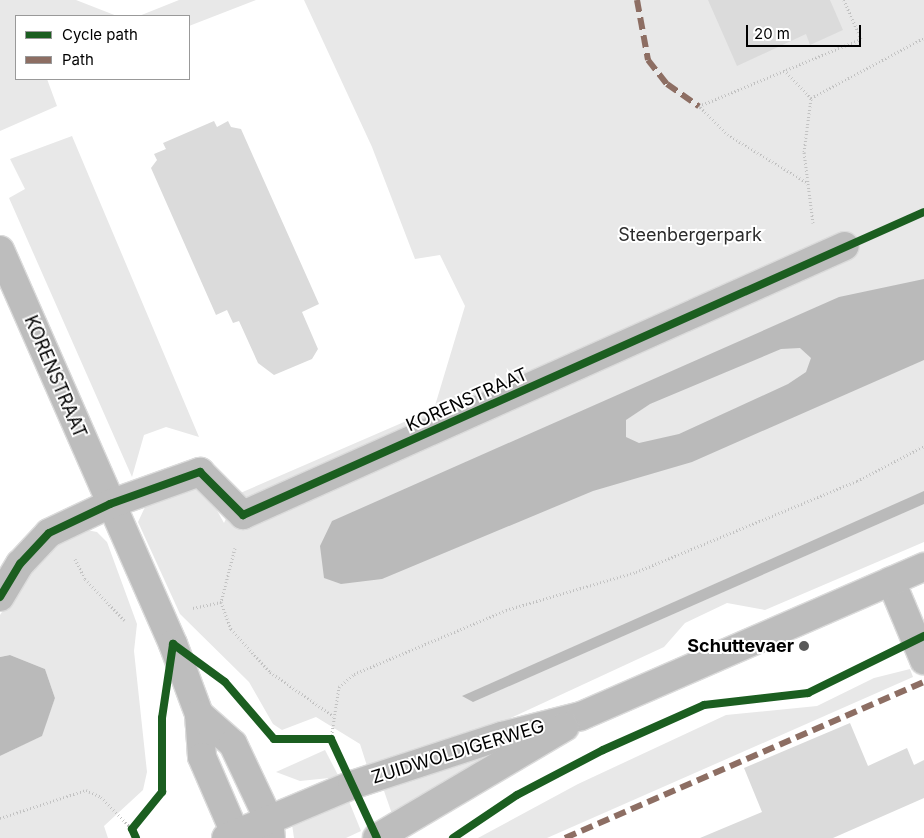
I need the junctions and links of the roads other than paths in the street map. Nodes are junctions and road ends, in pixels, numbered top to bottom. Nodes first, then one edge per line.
1 (845, 246) dead end
2 (0, 250) edge
3 (110, 504) junction
4 (924, 567) edge
5 (891, 582) junction
6 (0, 597) edge
7 (924, 660) edge
8 (199, 714) junction
9 (581, 716) junction
10 (270, 829) edge
11 (232, 837) edge
12 (377, 838) edge

1 - 3 street, KORENSTRAAT
2 - 3 street, KORENSTRAAT
3 - 6 street
3 - 8 street, KORENSTRAAT
4 - 5 street, ZUIDWOLDIGERWEG
5 - 7 street
5 - 9 street, ZUIDWOLDIGERWEG
8 - 10 street, KORENSTRAAT
8 - 11 street, KORENSTRAAT
9 - 10 street, ZUIDWOLDIGERWEG
9 - 12 street, ZUIDWOLDIGERWEG
10 - 11 street, ZUIDWOLDIGERWEG

